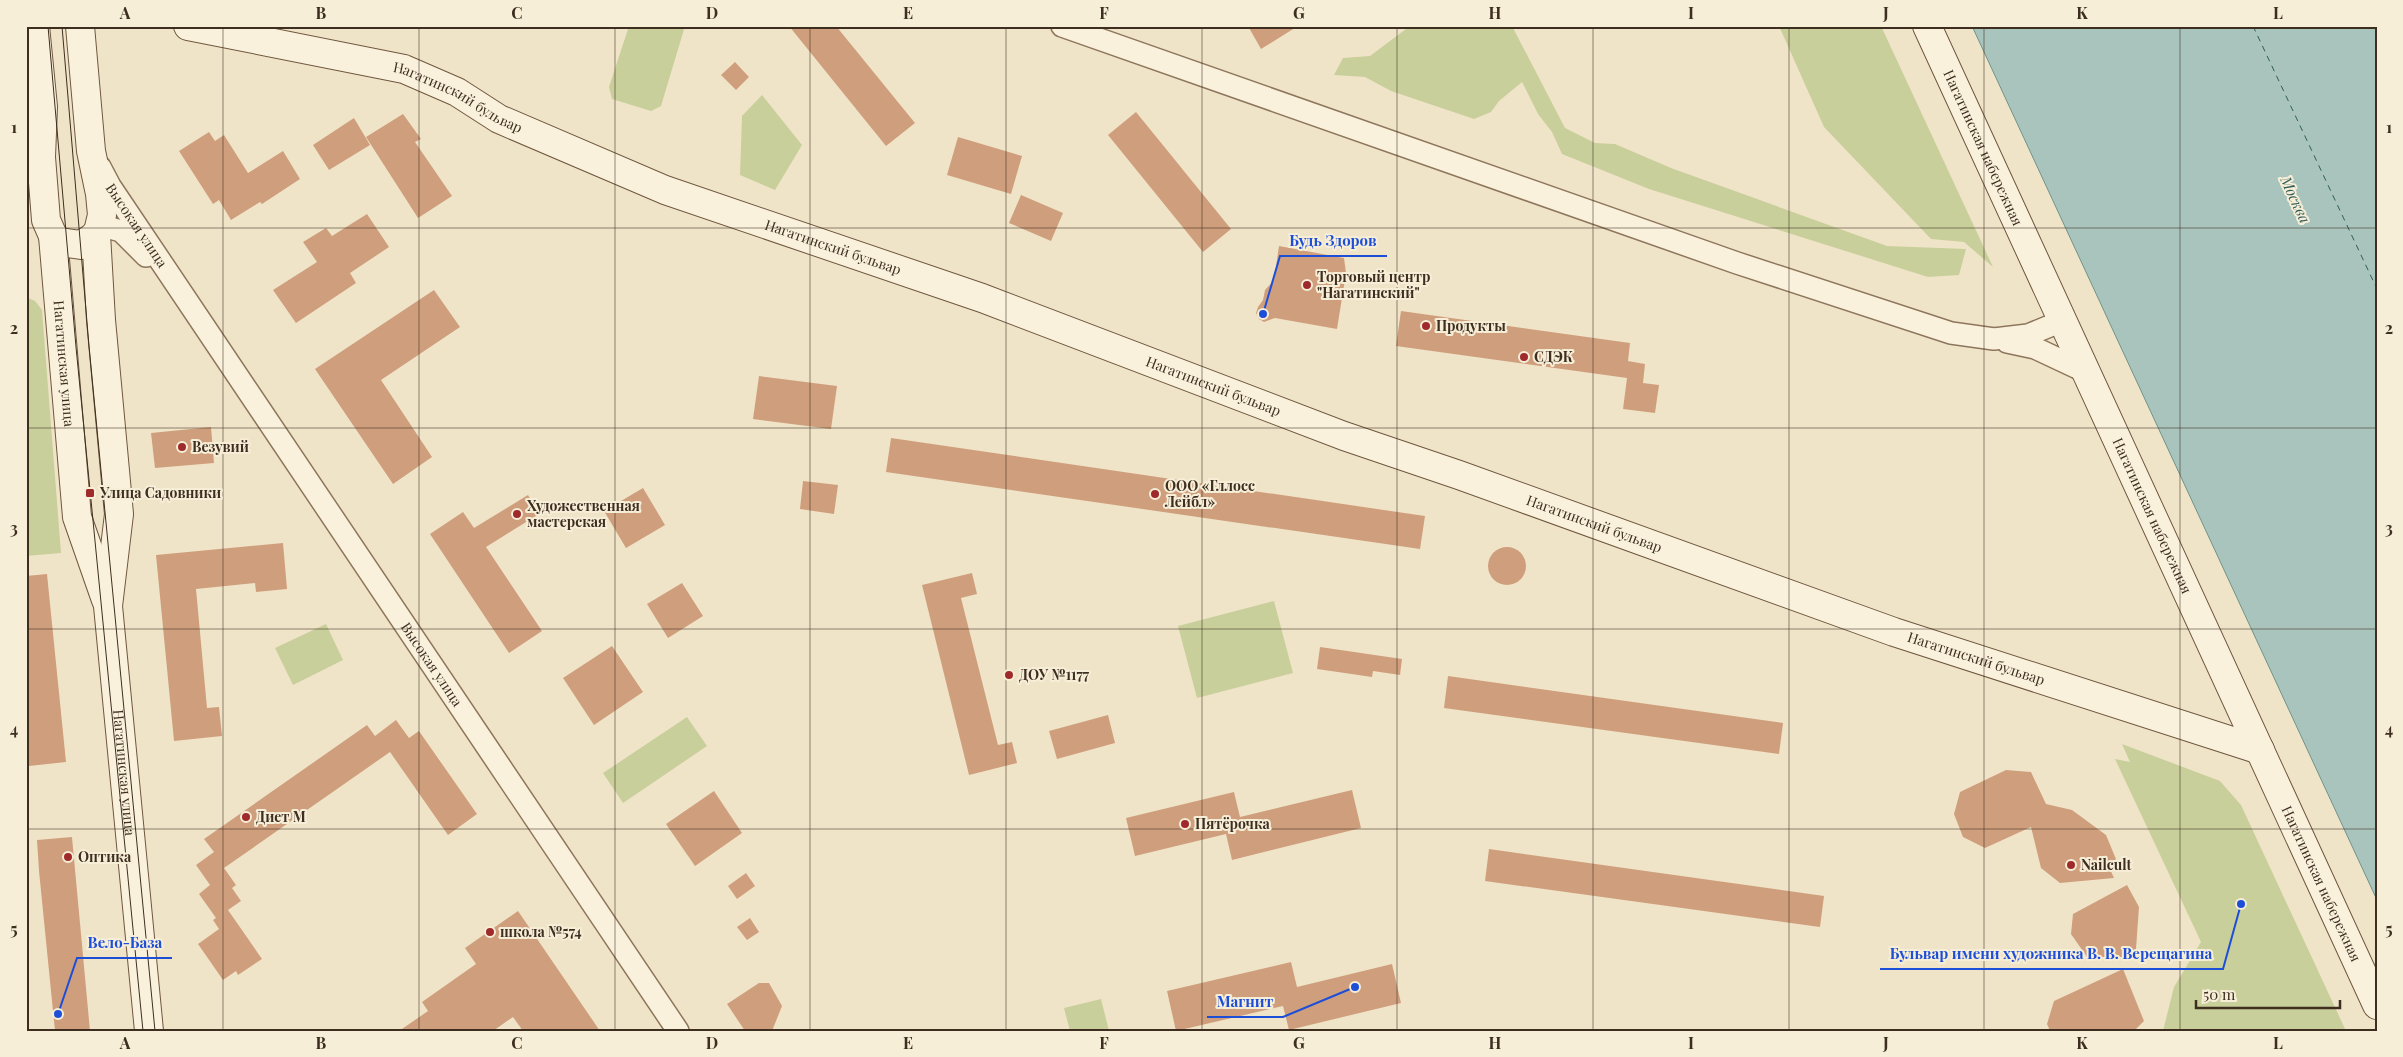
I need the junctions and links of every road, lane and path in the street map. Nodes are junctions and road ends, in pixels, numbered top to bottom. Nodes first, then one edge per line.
1 (36, 26) edge
2 (80, 26) edge
3 (188, 26) edge
4 (1062, 26) edge
5 (1927, 26) edge
6 (43, 107) junction
7 (91, 151) junction
8 (26, 158) edge
9 (42, 220) edge
10 (97, 233) junction
11 (186, 297) junction
12 (2062, 321) junction
13 (1994, 339) junction
14 (2086, 372) junction
15 (108, 606) junction
16 (2243, 710) junction
17 (2189, 727) junction
18 (2260, 750) junction
19 (2377, 1005) edge
20 (149, 1031) edge
21 (678, 1031) edge

1 - 6 street, Нагатинская улица
2 - 7 street, Нагатинская улица
3 - 17 street, Нагатинский бульвар
4 - 13 street
5 - 12 street, Нагатинская набережная
6 - 8 street
6 - 9 street, Нагатинская улица
7 - 10 street, Нагатинская улица
7 - 11 street, Высокая улица
9 - 10 street
9 - 15 street, Нагатинская улица
10 - 11 street, Высокая улица
10 - 15 street, Нагатинская улица
11 - 21 street, Высокая улица
12 - 13 street
12 - 14 street, Нагатинская набережная
13 - 14 street
14 - 16 street, Нагатинская набережная
15 - 20 street, Нагатинская улица
16 - 17 street, Нагатинский бульвар
16 - 18 street, Нагатинская набережная
17 - 18 street
18 - 19 street, Нагатинская набережная

